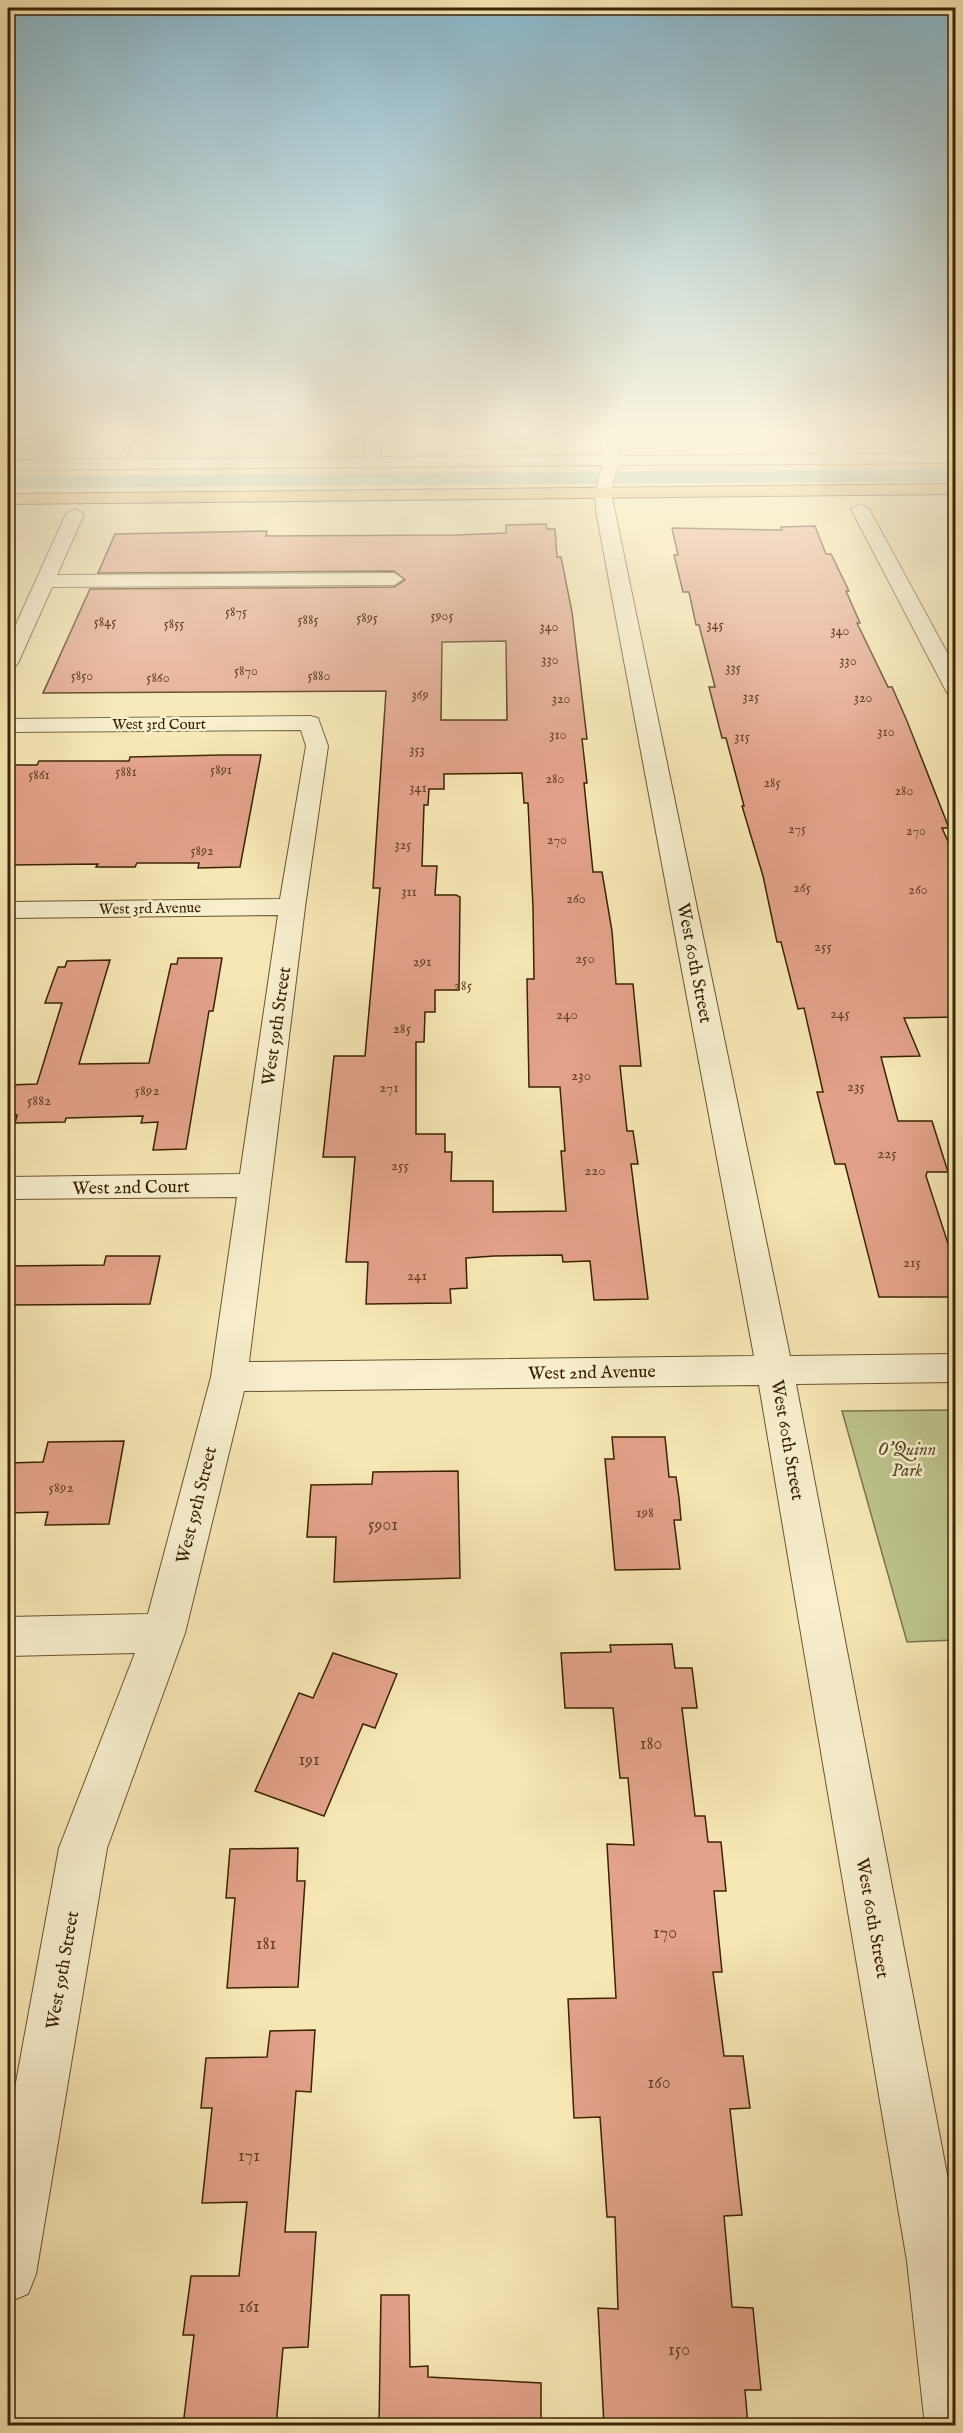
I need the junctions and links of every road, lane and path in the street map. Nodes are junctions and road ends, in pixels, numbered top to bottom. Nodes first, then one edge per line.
1 (61, 545) edge
2 (614, 545) edge
3 (879, 545) edge
4 (394, 579) dead end
5 (45, 581) junction
6 (8, 663) edge
7 (956, 689) edge
8 (310, 723) joint
9 (8, 725) edge
10 (292, 906) junction
11 (8, 910) edge
12 (255, 1185) junction
13 (8, 1188) edge
14 (956, 1368) edge
15 (775, 1370) junction
16 (229, 1377) junction
17 (164, 1633) junction
18 (8, 1636) edge
19 (8, 2274) edge
20 (955, 2426) edge

1 - 5 street
2 - 15 street, West 60th Street
3 - 7 street
4 - 5 street
5 - 6 street
8 - 9 street, West 3rd Court
8 - 10 street, West 59th Street
10 - 11 street, West 3rd Avenue
10 - 12 street, West 59th Street
12 - 13 street, West 2nd Court
12 - 16 street, West 59th Street
14 - 15 street, West 2nd Avenue
15 - 16 street, West 2nd Avenue
15 - 20 street, West 60th Street
16 - 17 street, West 59th Street
17 - 18 street
17 - 19 street, West 59th Street

